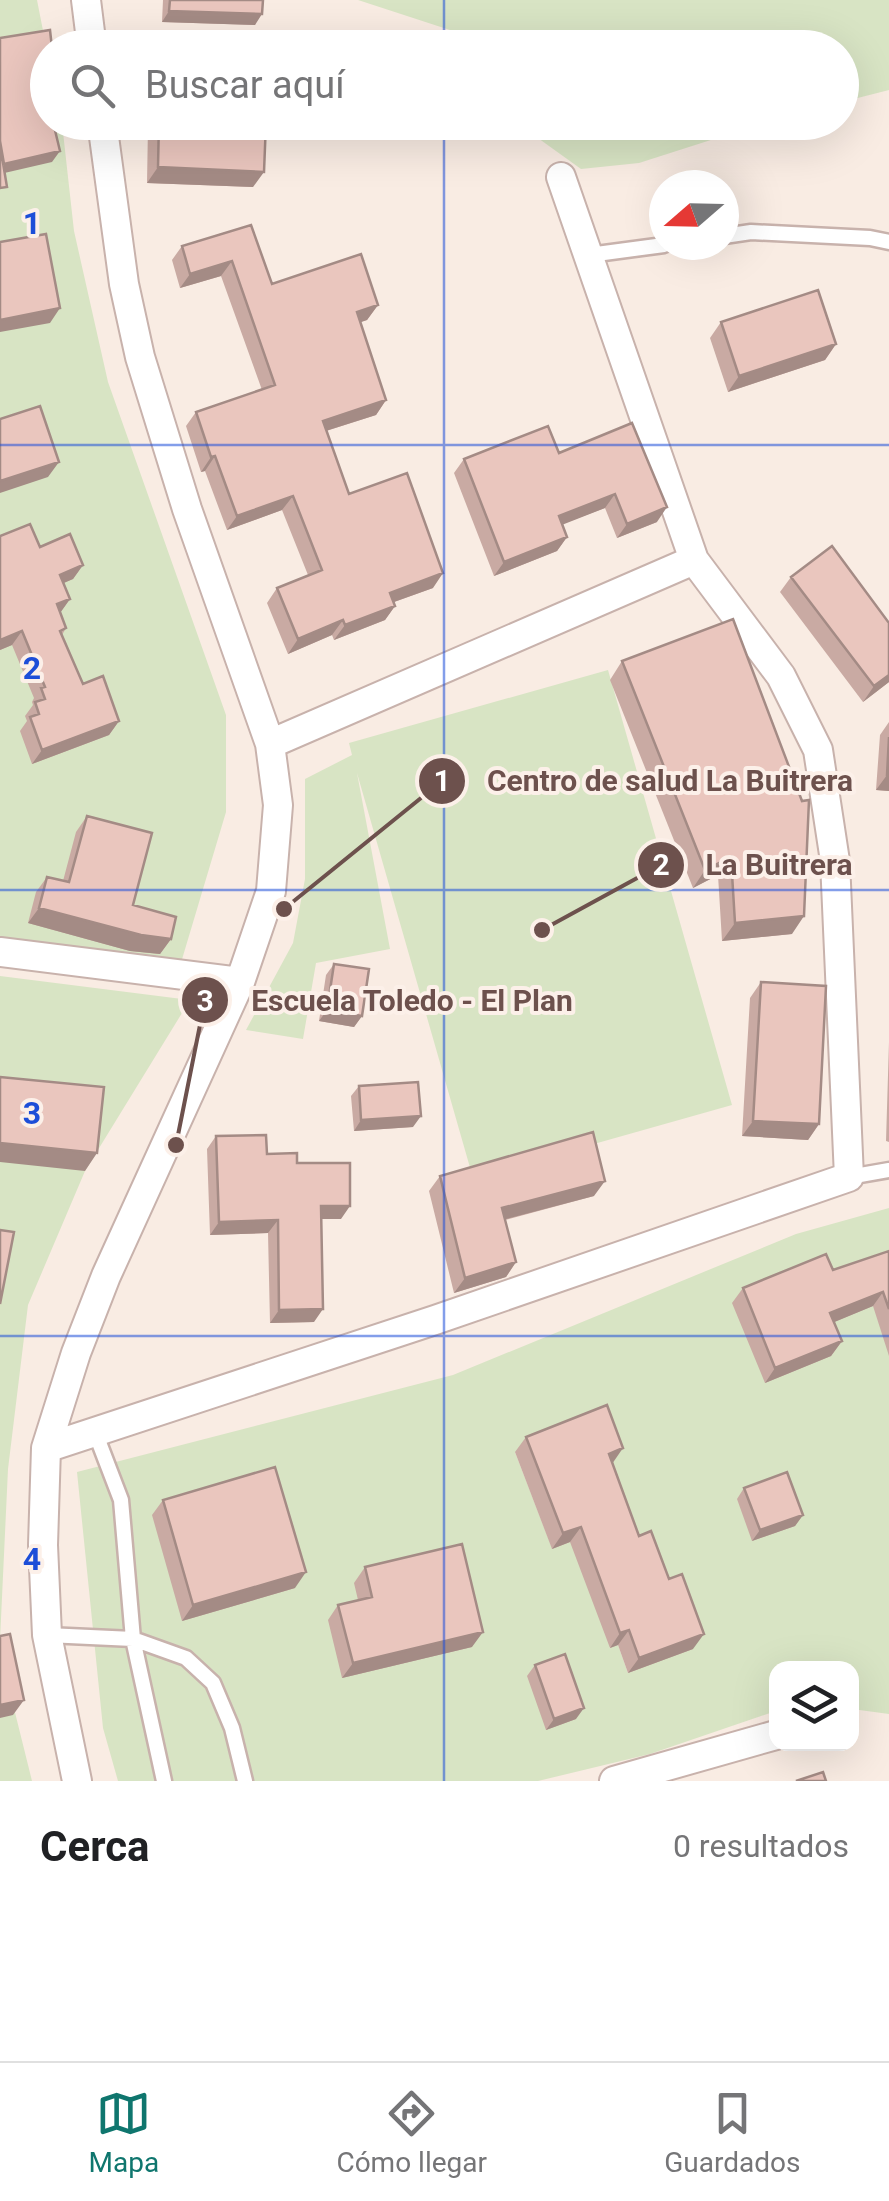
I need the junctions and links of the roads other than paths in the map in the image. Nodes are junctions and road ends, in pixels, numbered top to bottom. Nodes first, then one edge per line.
1 (86, 0) edge
2 (90, 30) edge
3 (104, 140) edge
4 (561, 176) dead end
5 (739, 234) edge
6 (889, 242) edge
7 (649, 246) edge
8 (588, 255) junction
9 (694, 560) junction
10 (270, 744) junction
11 (0, 952) edge
12 (240, 982) junction
13 (889, 1170) edge
14 (849, 1177) junction
15 (95, 1432) junction
16 (46, 1448) junction
17 (47, 1635) junction
18 (133, 1639) junction
19 (769, 1738) edge
20 (77, 1781) edge
21 (164, 1781) edge
22 (245, 1781) edge
23 (614, 1781) edge

1 - 2 street
3 - 10 street
4 - 8 street
5 - 6 lane
7 - 8 lane
8 - 9 street
9 - 10 street
9 - 14 street
10 - 12 street
11 - 12 street
12 - 16 street
13 - 14 lane
14 - 15 street
15 - 16 street
15 - 18 lane
16 - 17 street
17 - 18 lane
17 - 20 street
18 - 21 lane
18 - 22 lane
19 - 23 street

